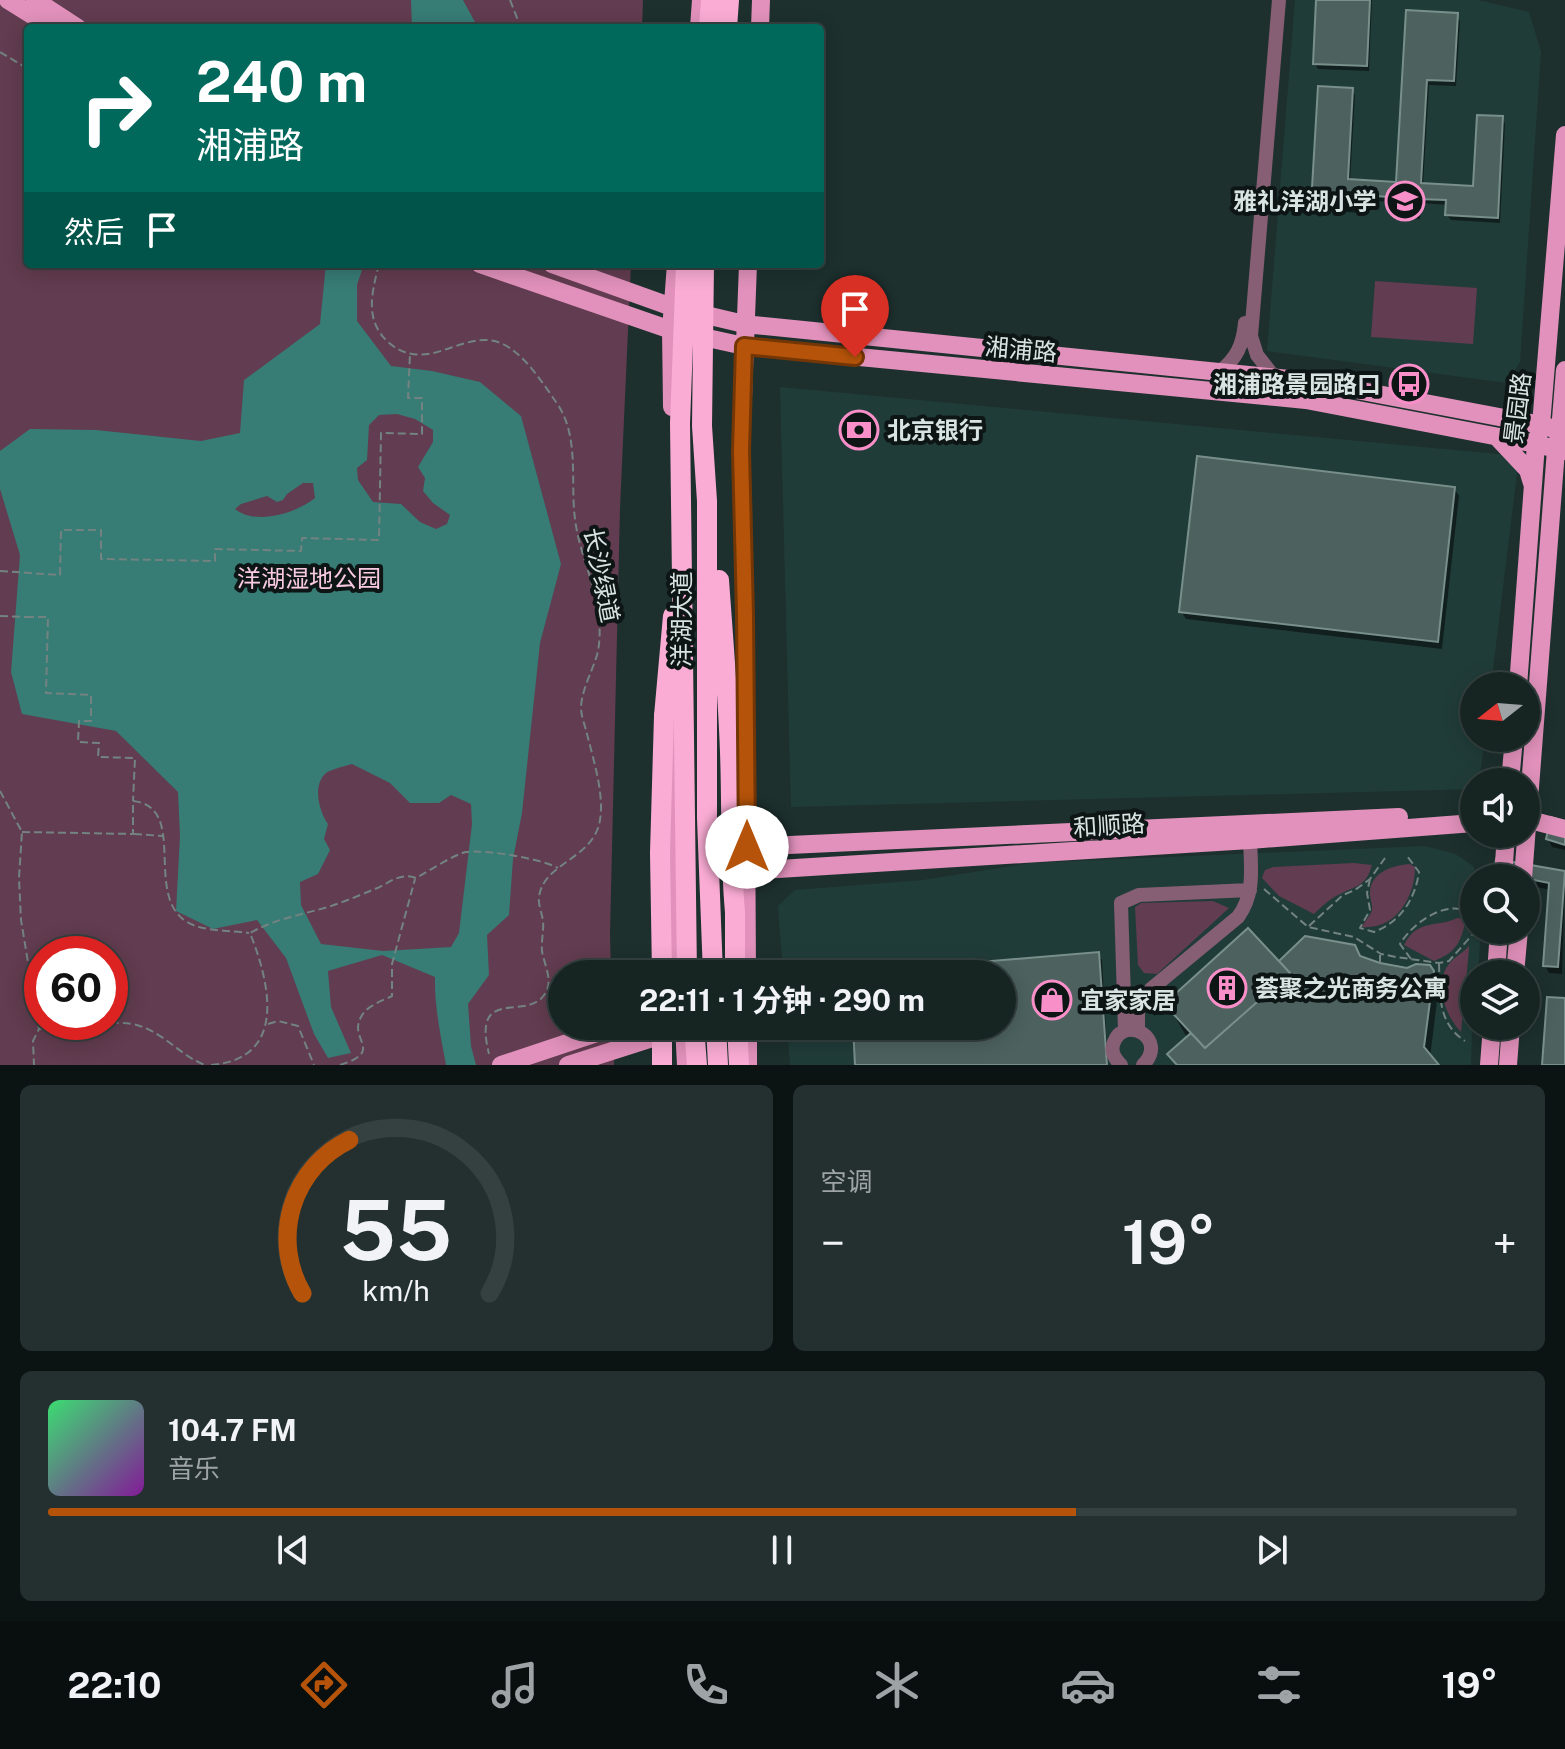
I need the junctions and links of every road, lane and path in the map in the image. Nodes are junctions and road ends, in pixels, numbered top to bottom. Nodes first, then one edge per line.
1 (8, 0) edge
2 (35, 0) edge
3 (510, 0) edge
4 (701, 0) edge
5 (711, 0) edge
6 (729, 0) edge
7 (761, 0) edge
8 (1273, 0) edge
9 (1279, 0) edge
10 (47, 24) edge
11 (72, 24) edge
12 (519, 24) edge
13 (699, 24) edge
14 (709, 24) edge
15 (727, 24) edge
16 (760, 24) edge
17 (0, 52) edge
18 (24, 67) edge
19 (1565, 135) edge
20 (378, 268) edge
21 (492, 268) edge
22 (563, 268) edge
23 (676, 268) edge
24 (686, 268) edge
25 (704, 268) edge
26 (748, 268) edge
27 (672, 307) junction
28 (744, 324) junction
29 (671, 330) junction
30 (744, 346) junction
31 (410, 354) junction
32 (1565, 370) edge
33 (1219, 372) junction
34 (1275, 378) junction
35 (1541, 425) junction
36 (1562, 432) edge
37 (1496, 436) junction
38 (1536, 444) junction
39 (1560, 451) edge
40 (1565, 482) edge
41 (1533, 485) junction
42 (680, 488) junction
43 (707, 501) junction
44 (1552, 502) junction
45 (0, 571) edge
46 (0, 616) edge
47 (1519, 672) edge
48 (1531, 768) edge
49 (0, 791) edge
50 (133, 801) junction
51 (1460, 814) edge
52 (1460, 824) edge
53 (1540, 825) edge
54 (1540, 828) edge
55 (1565, 829) edge
56 (22, 832) junction
57 (133, 834) junction
58 (164, 836) junction
59 (1565, 837) edge
60 (1250, 840) junction
61 (747, 847) junction
62 (1407, 856) dead end
63 (1385, 858) dead end
64 (559, 869) junction
65 (747, 871) junction
66 (416, 878) junction
67 (1370, 879) junction
68 (1256, 889) junction
69 (1460, 909) edge
70 (1308, 927) junction
71 (250, 933) junction
72 (24, 938) edge
73 (1464, 944) edge
74 (1381, 954) junction
75 (662, 960) edge
76 (678, 960) edge
77 (687, 960) edge
78 (712, 960) edge
79 (735, 960) edge
80 (747, 960) edge
81 (1411, 960) junction
82 (1380, 963) dead end
83 (1439, 963) junction
84 (128, 1024) edge
85 (267, 1024) junction
86 (1132, 1030) junction
87 (34, 1040) edge
88 (576, 1040) edge
89 (646, 1040) edge
90 (662, 1040) edge
91 (687, 1040) edge
92 (690, 1040) edge
93 (717, 1040) edge
94 (738, 1040) edge
95 (748, 1040) edge
96 (1491, 1040) edge
97 (1510, 1040) edge
98 (1465, 1041) dead end
99 (34, 1065) edge
100 (205, 1065) edge
101 (211, 1065) edge
102 (314, 1065) edge
103 (340, 1065) edge
104 (492, 1065) edge
105 (501, 1065) edge
106 (568, 1065) edge
107 (662, 1065) edge
108 (686, 1065) edge
109 (697, 1065) edge
110 (718, 1065) edge
111 (739, 1065) edge
112 (748, 1065) edge
113 (1121, 1065) edge
114 (1143, 1065) edge
115 (1489, 1065) edge
116 (1508, 1065) edge

1 - 10 main road
2 - 11 main road
3 - 12 path
4 - 13 main road
5 - 14 highway
6 - 15 highway
7 - 16 main road
8 - 33 street
9 - 34 street
17 - 18 path
19 - 35 main road, 景园路
20 - 31 path
21 - 29 main road, 湘浦路
22 - 27 main road, 湘浦路
23 - 27 main road
24 - 42 highway, 洋湖大道, bridge
25 - 43 highway, 洋湖大道, bridge
26 - 28 main road
27 - 28 main road, 湘浦路
27 - 29 main road
28 - 30 main road
28 - 33 main road, 湘浦路
29 - 30 main road, 湘浦路
29 - 76 main road
30 - 37 main road, 湘浦路
30 - 61 main road
31 - 45 path
31 - 64 path, 长沙绿道
32 - 36 main road, 景园路
33 - 34 main road, 湘浦路
34 - 35 main road, 湘浦路
35 - 36 main road, 湘浦路
35 - 38 main road, 景园路
36 - 39 main road, 景园路
37 - 38 main road, 湘浦路
37 - 41 main road
38 - 39 main road, 湘浦路
38 - 41 main road, 景园路
39 - 44 main road, 景园路
40 - 44 main road
41 - 47 main road, 景园路
42 - 75 highway, bridge
42 - 77 highway, 洋湖大道, bridge
43 - 78 highway, 洋湖大道, bridge
43 - 79 highway, bridge
44 - 48 main road, 景园路
46 - 50 path, bridge
49 - 56 path
50 - 57 path
50 - 58 path
51 - 61 main road, 和顺路
52 - 60 main road, 和顺路
53 - 55 main road
54 - 59 main road
56 - 57 path
56 - 72 path
57 - 58 path
58 - 71 path
60 - 65 main road, 和顺路
60 - 68 street
61 - 65 main road
62 - 67 path
63 - 67 path
64 - 66 path
64 - 104 path, 长沙绿道
65 - 80 main road
66 - 71 path
66 - 103 path
67 - 70 path
68 - 70 path
68 - 86 street
68 - 86 street
69 - 81 path
70 - 74 path
71 - 85 path
73 - 83 path
74 - 81 path
74 - 82 path
81 - 83 path
83 - 98 path
84 - 100 path
85 - 101 path
85 - 102 path
86 - 113 street
86 - 114 street
87 - 99 path
88 - 105 main road
89 - 106 main road
90 - 107 highway, bridge
91 - 108 main road
92 - 109 highway
93 - 110 highway
94 - 111 highway
95 - 112 main road
96 - 115 main road
97 - 116 main road

